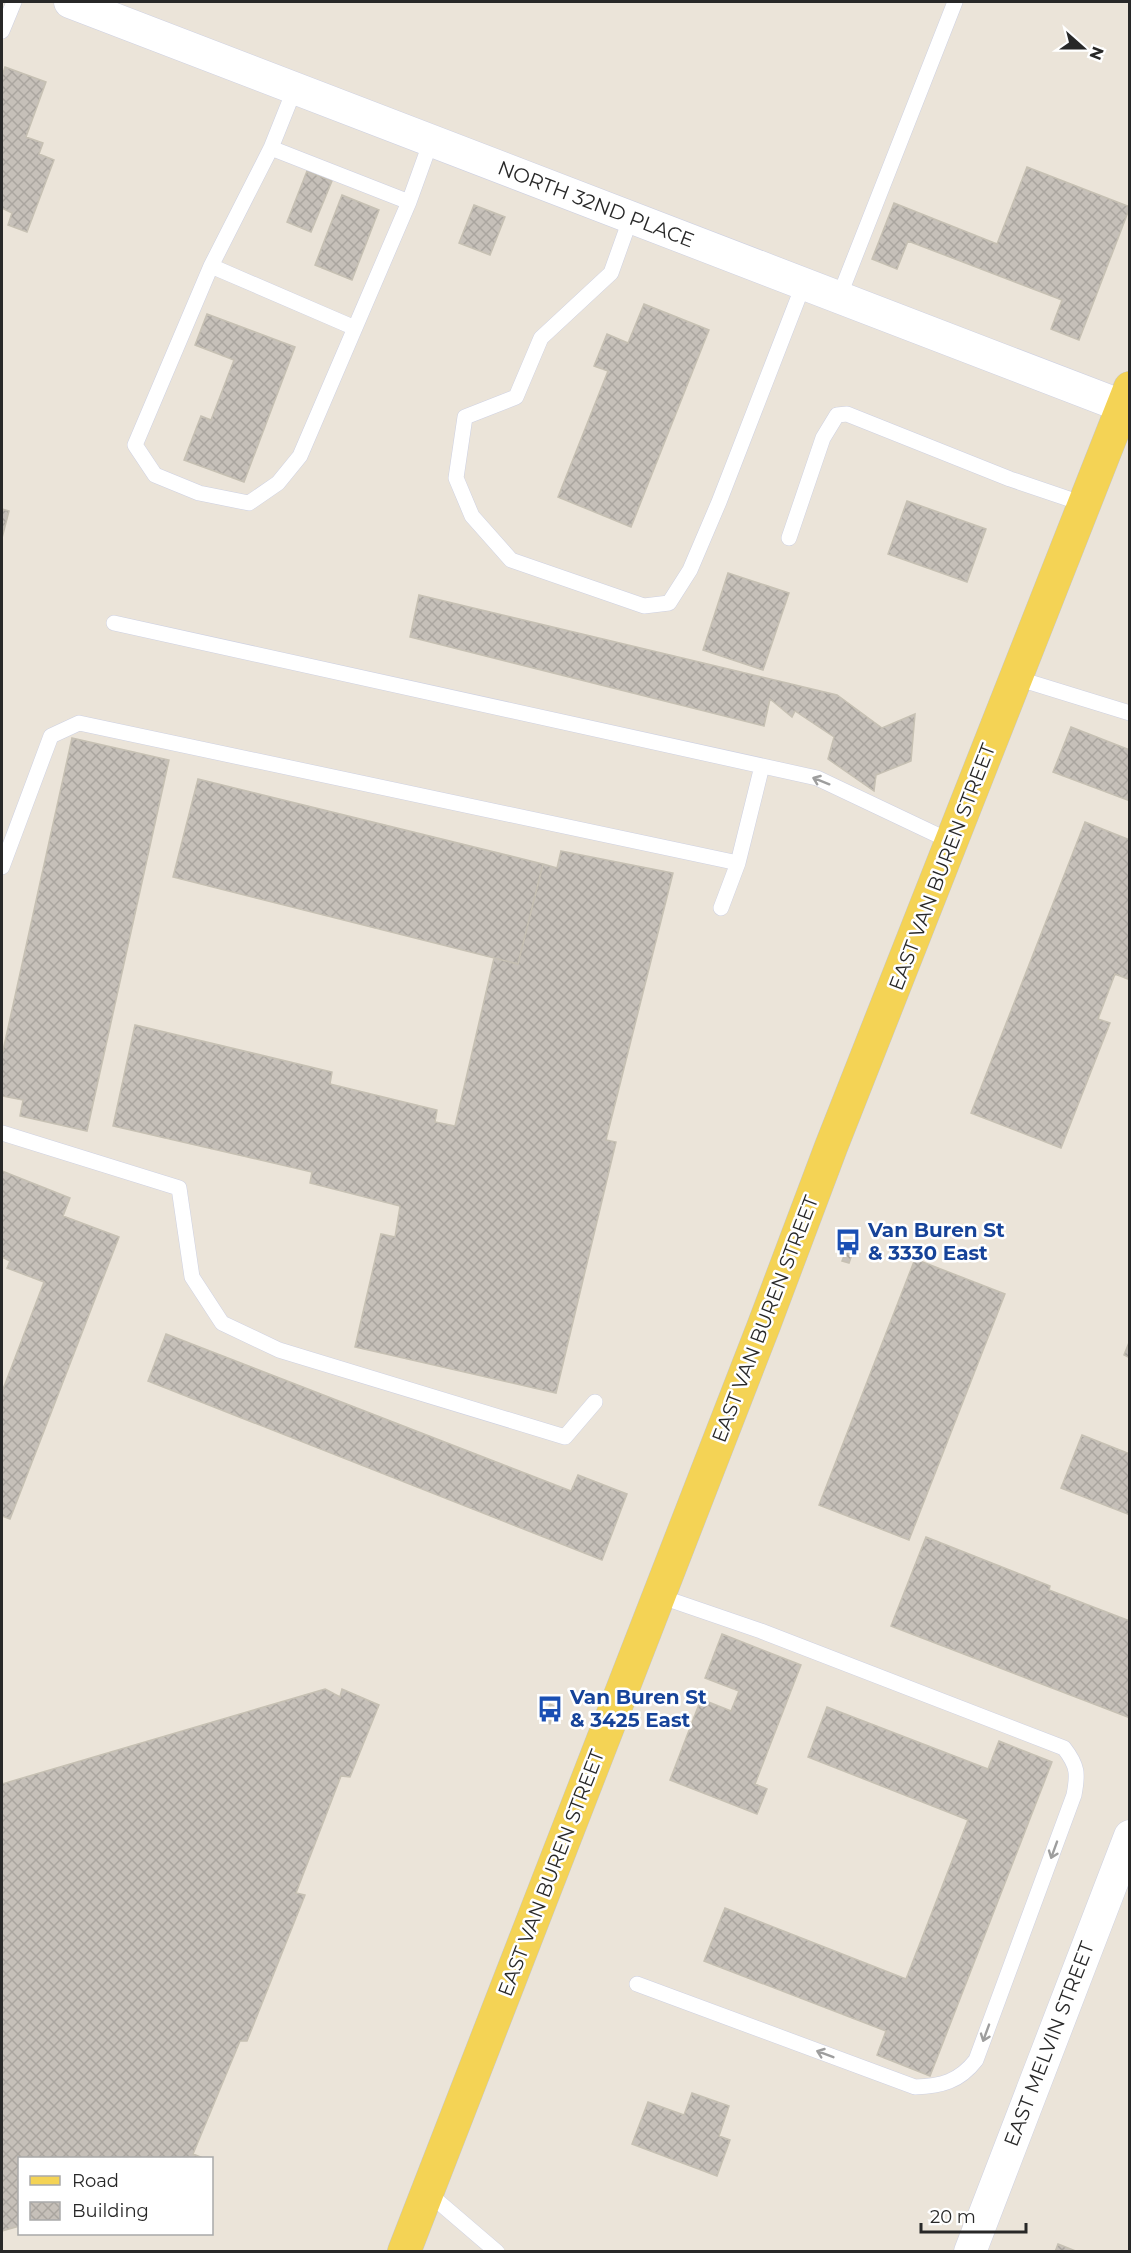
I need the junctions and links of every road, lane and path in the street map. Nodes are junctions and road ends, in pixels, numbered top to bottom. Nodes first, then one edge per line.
1 (14, 2) edge
2 (70, 2) edge
3 (955, 2) edge
4 (2, 31) edge
5 (295, 88) junction
6 (431, 141) junction
7 (271, 148) junction
8 (409, 202) junction
9 (631, 217) junction
10 (211, 266) junction
11 (804, 284) junction
12 (839, 297) junction
13 (355, 328) junction
14 (1126, 397) edge
15 (1084, 504) junction
16 (789, 538) dead end
17 (114, 623) dead end
18 (1016, 678) junction
19 (1130, 713) edge
20 (762, 766) junction
21 (952, 842) junction
22 (738, 863) junction
23 (2, 867) edge
24 (722, 908) dead end
25 (2, 1132) edge
26 (596, 1402) dead end
27 (659, 1596) junction
28 (1129, 1836) edge
29 (637, 1984) dead end
30 (427, 2192) junction
31 (404, 2252) edge
32 (496, 2252) edge
33 (970, 2252) edge

1 - 4 lane
2 - 5 street, NORTH 32ND PLACE
3 - 12 lane
5 - 6 street, NORTH 32ND PLACE
5 - 7 lane
6 - 8 lane
6 - 9 street, NORTH 32ND PLACE
7 - 8 lane
7 - 10 lane
8 - 13 lane
9 - 11 street, NORTH 32ND PLACE
9 - 11 lane
10 - 13 lane
10 - 13 lane
11 - 12 street, NORTH 32ND PLACE
12 - 14 street, NORTH 32ND PLACE
14 - 15 main road, EAST VAN BUREN STREET
15 - 16 lane
15 - 18 main road, EAST VAN BUREN STREET
17 - 20 lane
18 - 19 lane
18 - 21 main road, EAST VAN BUREN STREET
21 -> 20 lane
20 - 22 lane
21 - 27 main road, EAST VAN BUREN STREET
22 - 23 lane
22 - 24 lane
25 - 26 lane
27 -> 29 lane
27 - 30 main road, EAST VAN BUREN STREET
28 - 33 street, EAST MELVIN STREET
30 - 31 main road, EAST VAN BUREN STREET
30 - 32 lane

